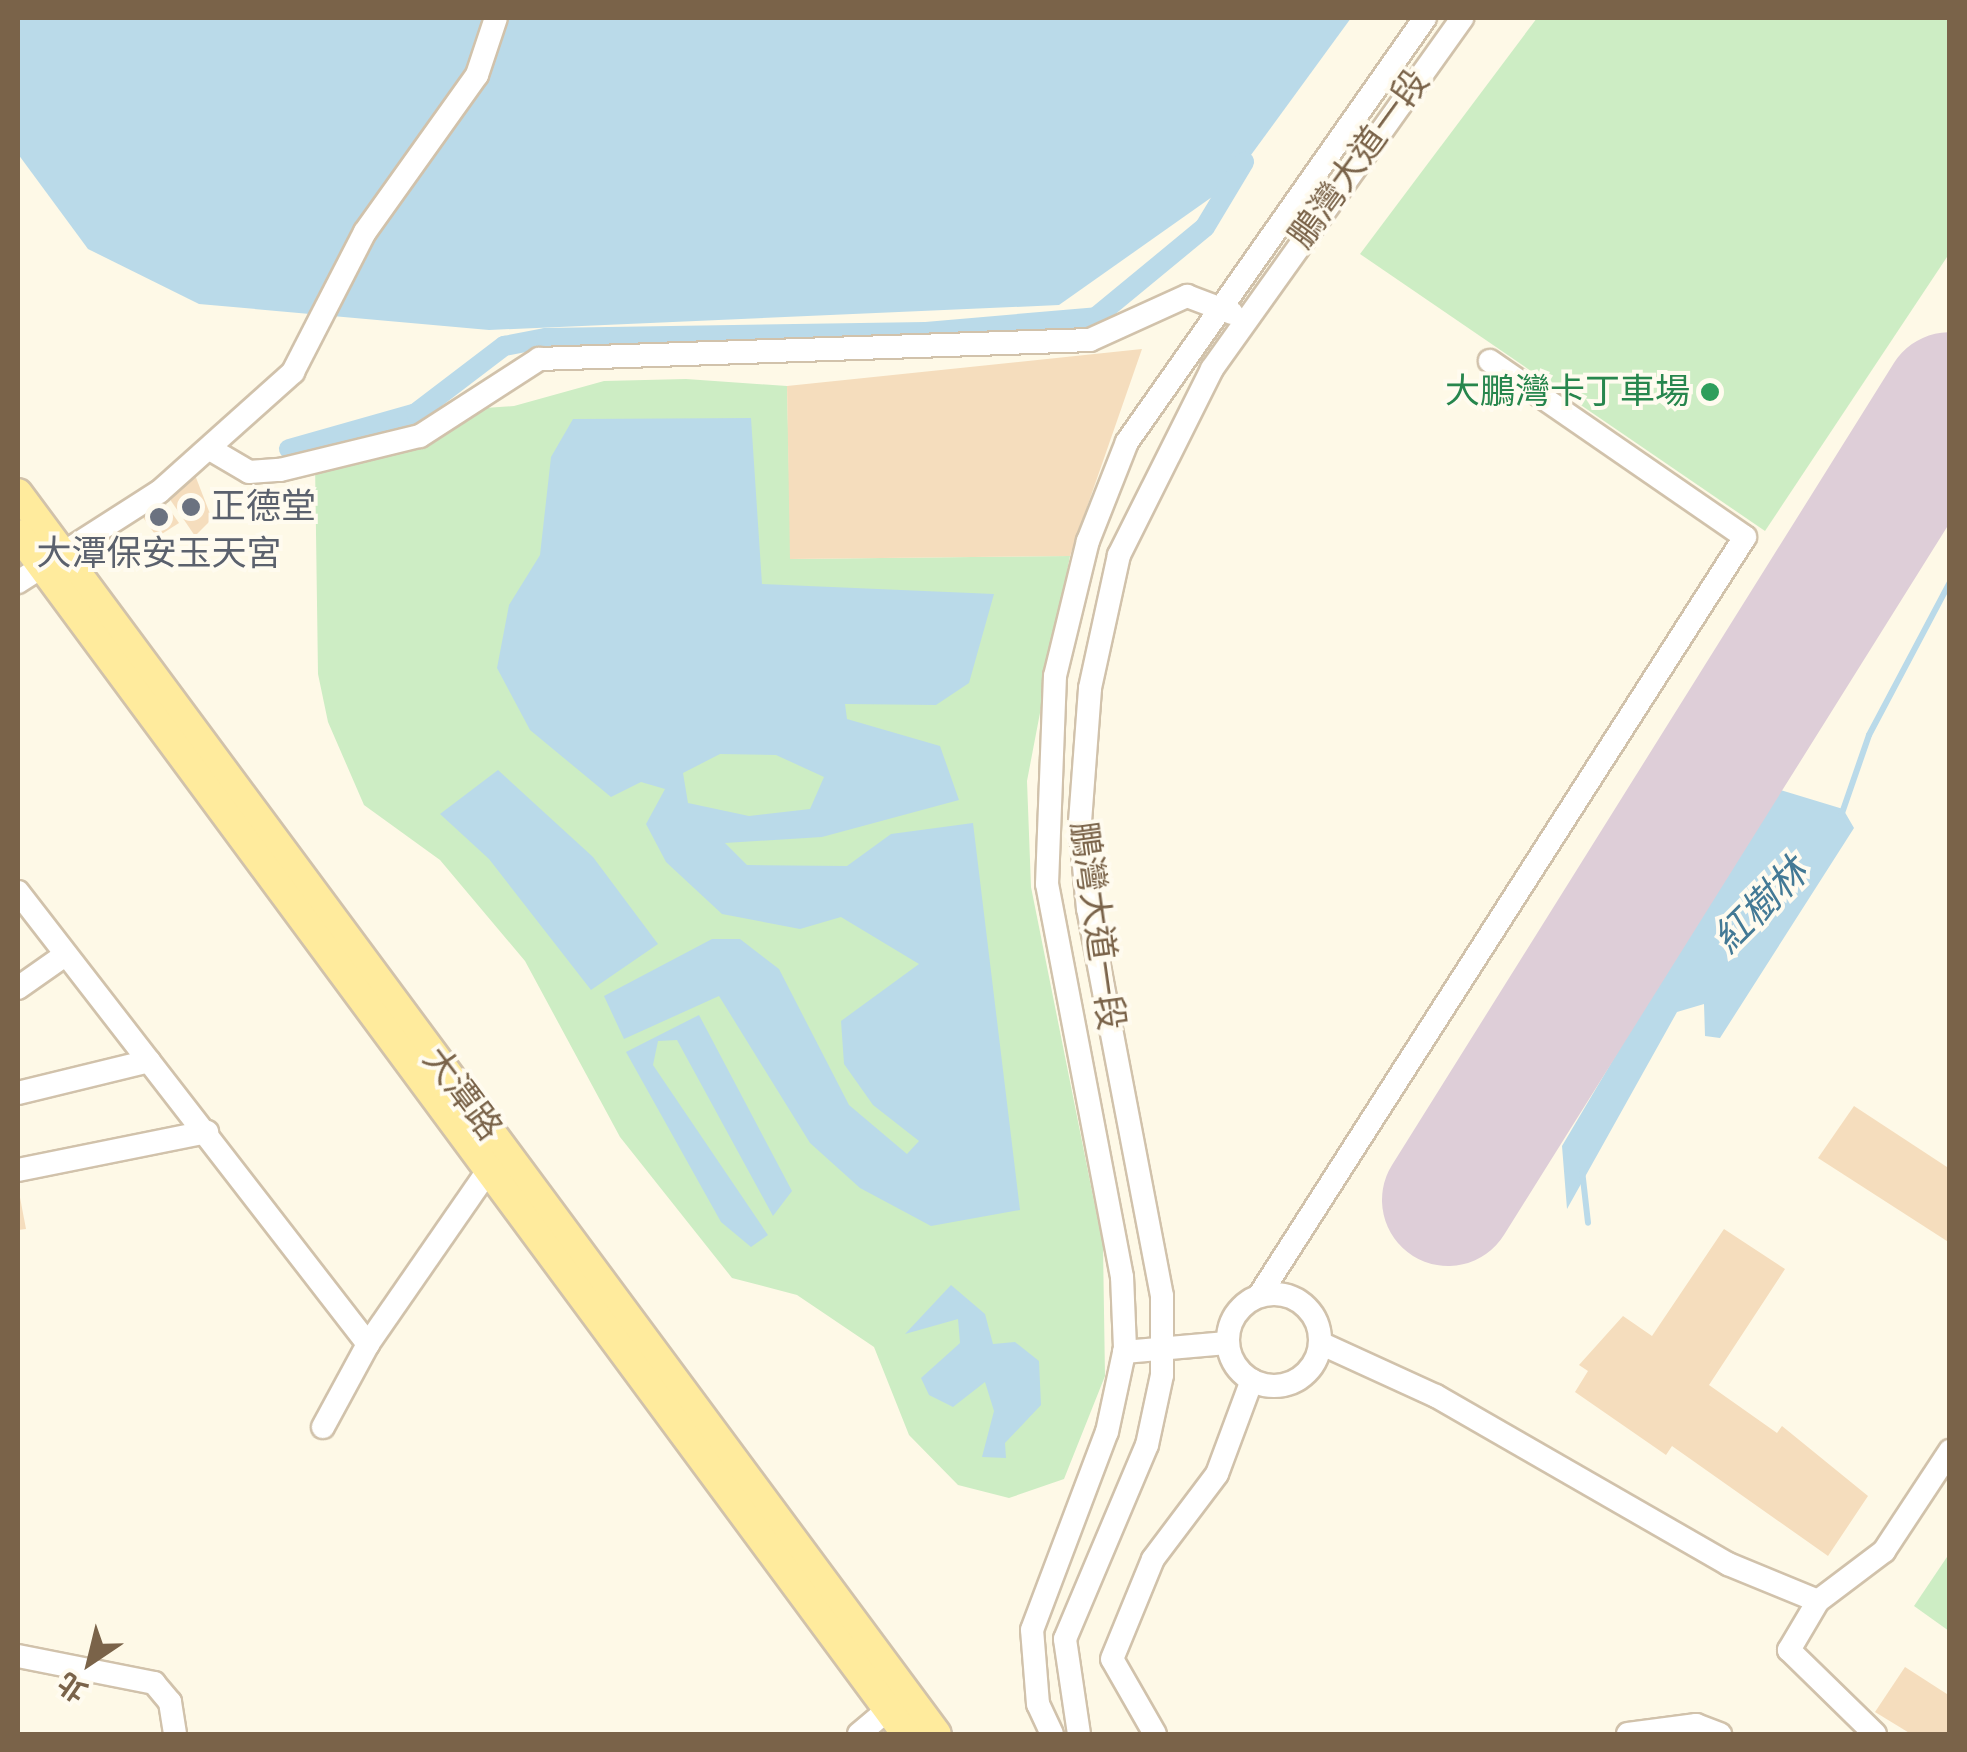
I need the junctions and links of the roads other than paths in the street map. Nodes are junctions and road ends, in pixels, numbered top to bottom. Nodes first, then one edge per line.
1 (496, 18) edge
2 (1425, 18) edge
3 (1462, 18) edge
4 (1221, 307) junction
5 (1244, 320) junction
6 (1490, 361) dead end
7 (210, 448) junction
8 (18, 494) edge
9 (18, 534) edge
10 (54, 562) junction
11 (18, 582) edge
12 (18, 892) edge
13 (65, 954) junction
14 (18, 988) edge
15 (149, 1062) junction
16 (18, 1093) edge
17 (207, 1132) junction
18 (18, 1170) edge
19 (487, 1172) junction
20 (1259, 1296) junction
21 (1228, 1342) junction
22 (1320, 1343) junction
23 (368, 1344) junction
24 (1162, 1350) junction
25 (1124, 1352) junction
26 (1252, 1380) junction
27 (323, 1427) dead end
28 (1950, 1451) edge
29 (1818, 1600) junction
30 (18, 1656) edge
31 (897, 1702) junction
32 (174, 1734) edge
33 (859, 1734) edge
34 (906, 1734) edge
35 (937, 1734) edge
36 (1052, 1734) edge
37 (1078, 1734) edge
38 (1156, 1734) edge
39 (1628, 1734) edge
40 (1720, 1734) edge
41 (1875, 1734) edge

1 - 7 street
2 - 4 street, 鵬灣大道一段
3 - 5 street, 鵬灣大道一段
4 - 5 street
4 - 7 street
4 - 25 street, 鵬灣大道一段
5 - 24 street, 鵬灣大道一段
6 - 20 street
7 - 10 street
8 - 10 main road, 大潭路
9 - 10 main road, 大潭路
10 - 11 street
10 - 19 main road, 大潭路
10 - 31 main road, 大潭路
12 - 13 street
13 - 14 street
13 - 15 street
15 - 16 street
15 - 17 street
17 - 18 street
17 - 23 street
19 - 23 street
19 - 31 main road, 大潭路
20 - 21 street
20 - 22 street
21 - 24 street
21 - 26 street
22 - 26 street
22 - 29 street
23 - 27 street
24 - 25 street
24 - 37 street, 鵬灣大道一段
25 - 36 street, 鵬灣大道一段
26 - 38 street
28 - 29 street
29 - 41 street
30 - 32 street
31 - 33 street
31 - 34 main road
31 - 35 main road
39 - 40 street

